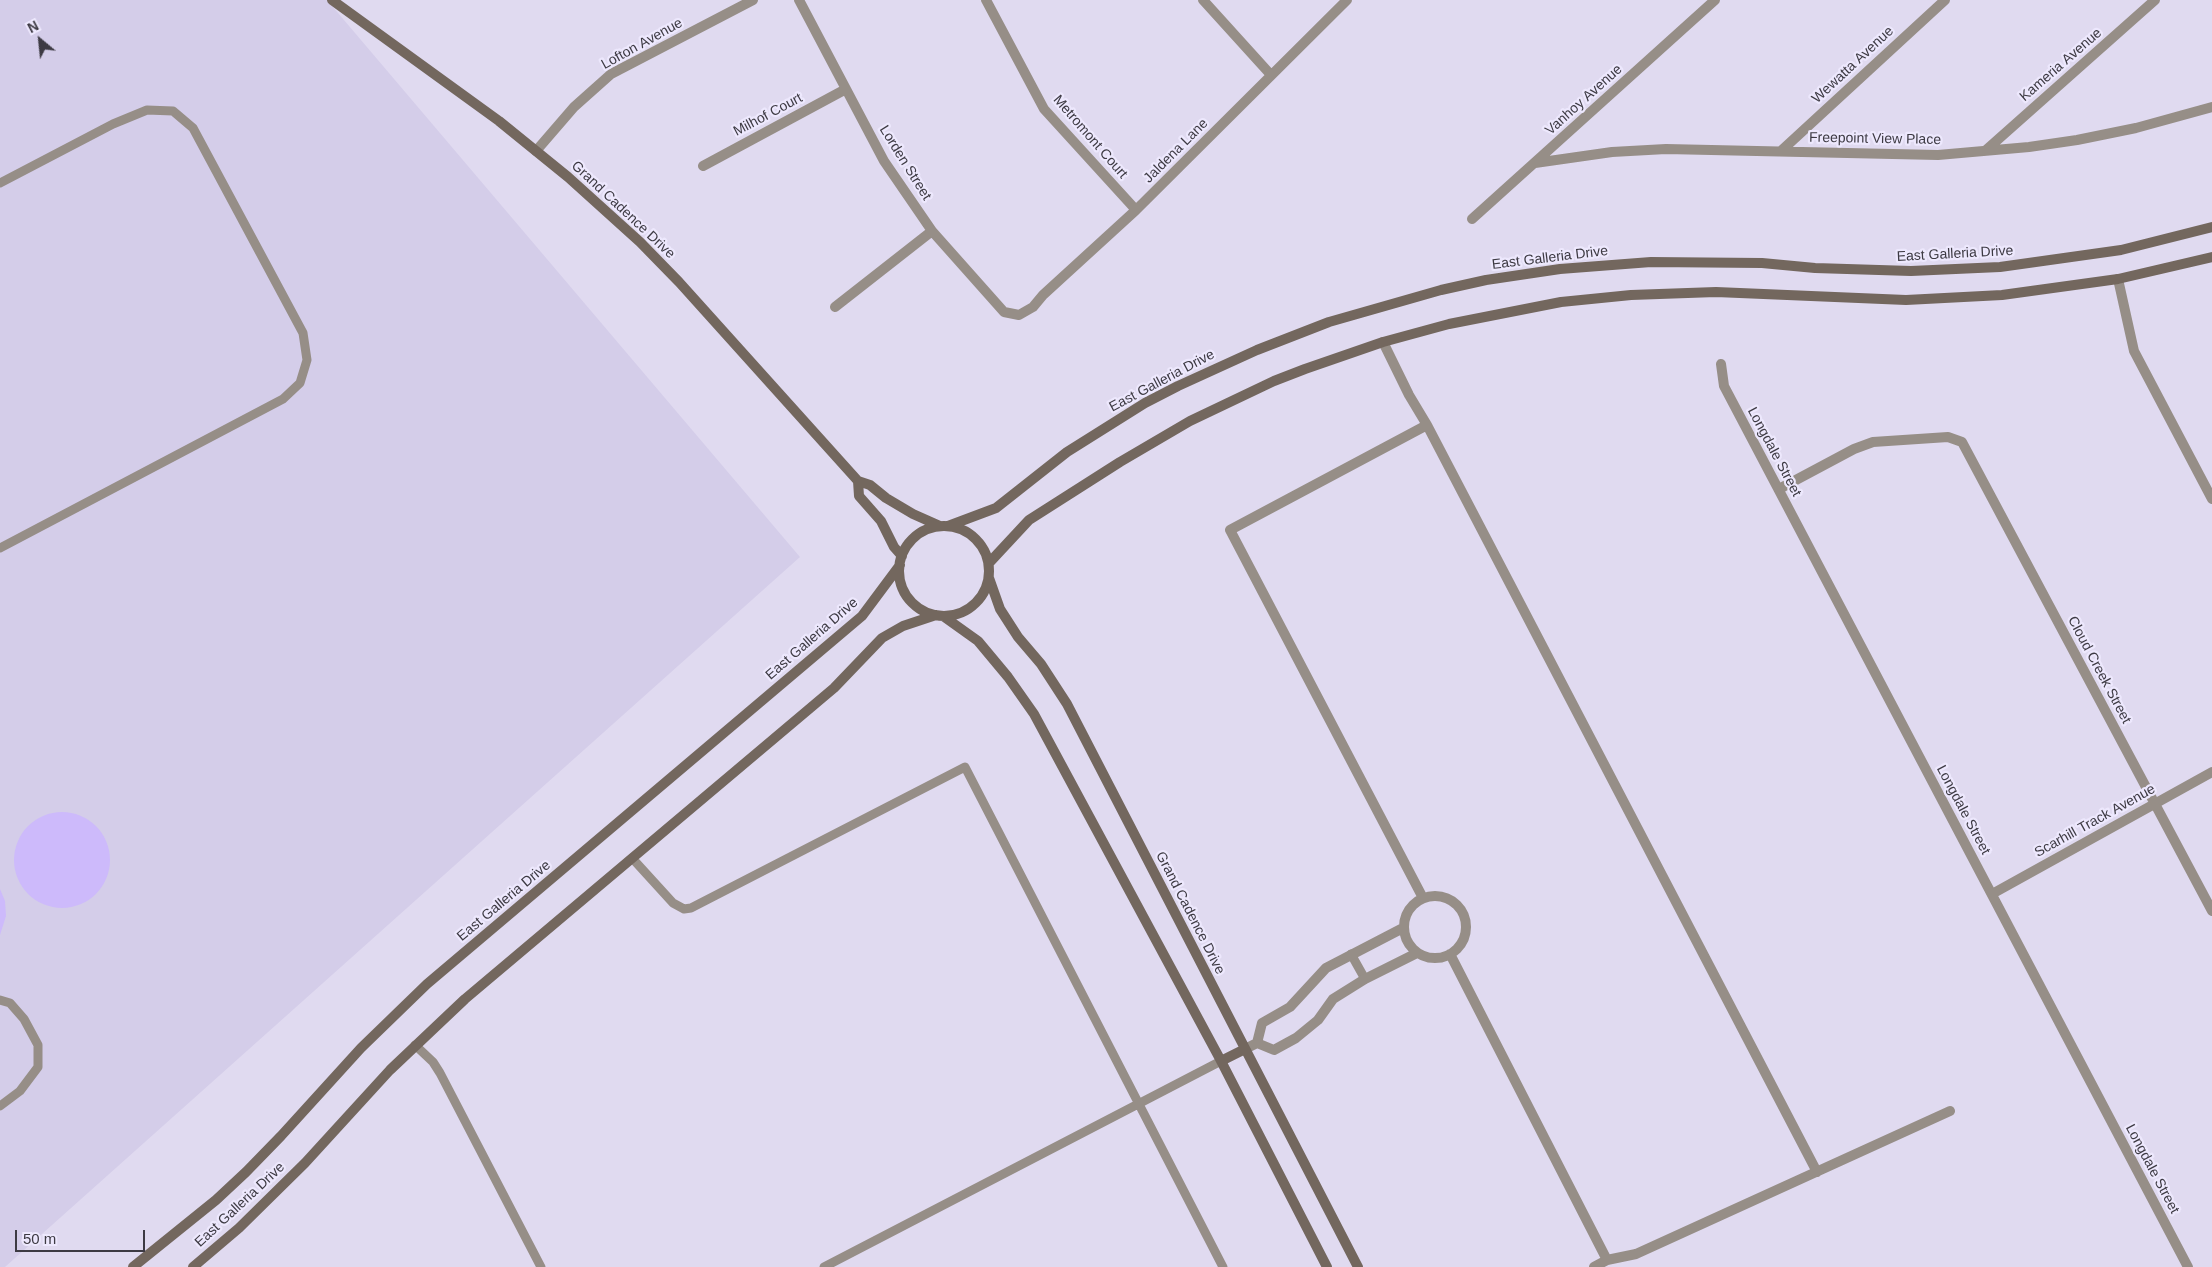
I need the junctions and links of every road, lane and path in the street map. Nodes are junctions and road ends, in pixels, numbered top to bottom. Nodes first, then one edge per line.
1 (332, 0) edge
2 (753, 0) edge
3 (799, 0) edge
4 (986, 0) edge
5 (1203, 0) edge
6 (1347, 0) edge
7 (1715, 0) edge
8 (1945, 0) edge
9 (2155, 0) edge
10 (1271, 75) junction
11 (846, 89) junction
12 (2212, 107) edge
13 (536, 151) junction
14 (1781, 151) junction
15 (1985, 151) junction
16 (1534, 163) junction
17 (703, 166) dead end
18 (0, 182) edge
19 (1136, 210) junction
20 (1472, 219) dead end
21 (2212, 227) edge
22 (932, 231) junction
23 (2212, 257) edge
24 (2118, 279) junction
25 (835, 306) dead end
26 (1019, 316) joint
27 (1383, 342) junction
28 (1721, 364) dead end
29 (1427, 425) junction
30 (858, 482) junction
31 (1779, 490) junction
32 (2212, 499) edge
33 (944, 526) junction
34 (0, 548) edge
35 (901, 561) junction
36 (989, 563) junction
37 (989, 578) junction
38 (940, 616) junction
39 (2212, 772) edge
40 (2155, 804) junction
41 (632, 858) junction
42 (1992, 894) junction
43 (1423, 898) junction
44 (2212, 911) edge
45 (1403, 928) junction
46 (1417, 953) junction
47 (1351, 954) junction
48 (1450, 954) junction
49 (1365, 979) junction
50 (0, 1000) edge
51 (1257, 1043) junction
52 (415, 1045) junction
53 (1245, 1049) junction
54 (1221, 1061) junction
55 (1139, 1104) junction
56 (0, 1106) edge
57 (1950, 1111) dead end
58 (1817, 1172) junction
59 (1607, 1260) junction
60 (133, 1267) edge
61 (192, 1267) edge
62 (541, 1267) edge
63 (824, 1267) edge
64 (1223, 1267) edge
65 (1327, 1267) edge
66 (1358, 1267) edge
67 (1594, 1267) edge
68 (2188, 1267) edge

1 - 13 main road, Grand Cadence Drive
2 - 13 street, Lofton Avenue
3 - 11 street, Lorden Street
4 - 19 street, Metromont Court
5 - 10 street
6 - 10 street, Jaldena Lane
7 - 16 street, Vanhoy Avenue
8 - 14 street, Wewatta Avenue
9 - 15 street, Kameria Avenue
10 - 19 street, Jaldena Lane
11 - 17 street, Milhof Court
11 - 22 street, Lorden Street
12 - 15 street, Freepoint View Place
13 - 30 main road, Grand Cadence Drive
14 - 15 street, Freepoint View Place
14 - 16 street, Freepoint View Place
16 - 20 street, Vanhoy Avenue
18 - 34 lane
19 - 26 street, Jaldena Lane
21 - 33 main road, East Galleria Drive
22 - 25 street
22 - 26 street, Lorden Street
23 - 24 main road
24 - 27 main road
24 - 32 street
27 - 29 street
27 - 36 main road
28 - 31 street, Longdale Street
29 - 43 street
29 - 58 street
30 - 33 main road, Grand Cadence Drive
30 - 35 main road, Grand Cadence Drive
31 - 40 street, Cloud Creek Street
31 - 42 street, Longdale Street
33 - 35 main road
33 - 36 main road
35 - 38 main road
35 - 60 main road, East Galleria Drive
36 - 37 main road
37 - 38 main road
37 - 53 main road, Grand Cadence Drive
38 - 41 main road, East Galleria Drive
38 - 54 main road
39 - 40 street, Scarhill Track Avenue
40 - 42 street, Scarhill Track Avenue
40 - 44 street, Cloud Creek Street
41 - 52 main road, East Galleria Drive
41 - 55 lane
42 - 68 street, Longdale Street
43 - 45 street
43 - 48 street
45 - 46 street
45 - 47 street
46 - 48 street
46 - 49 street
47 - 49 lane
47 - 51 street
48 - 59 street
49 - 51 street
50 - 56 lane
51 - 53 street
52 - 61 main road, East Galleria Drive
52 - 62 lane
53 - 54 main road
53 - 66 main road, Grand Cadence Drive
54 - 55 lane
54 - 65 main road
55 - 63 lane
55 - 64 lane
57 - 58 street
58 - 59 street
59 - 67 street

